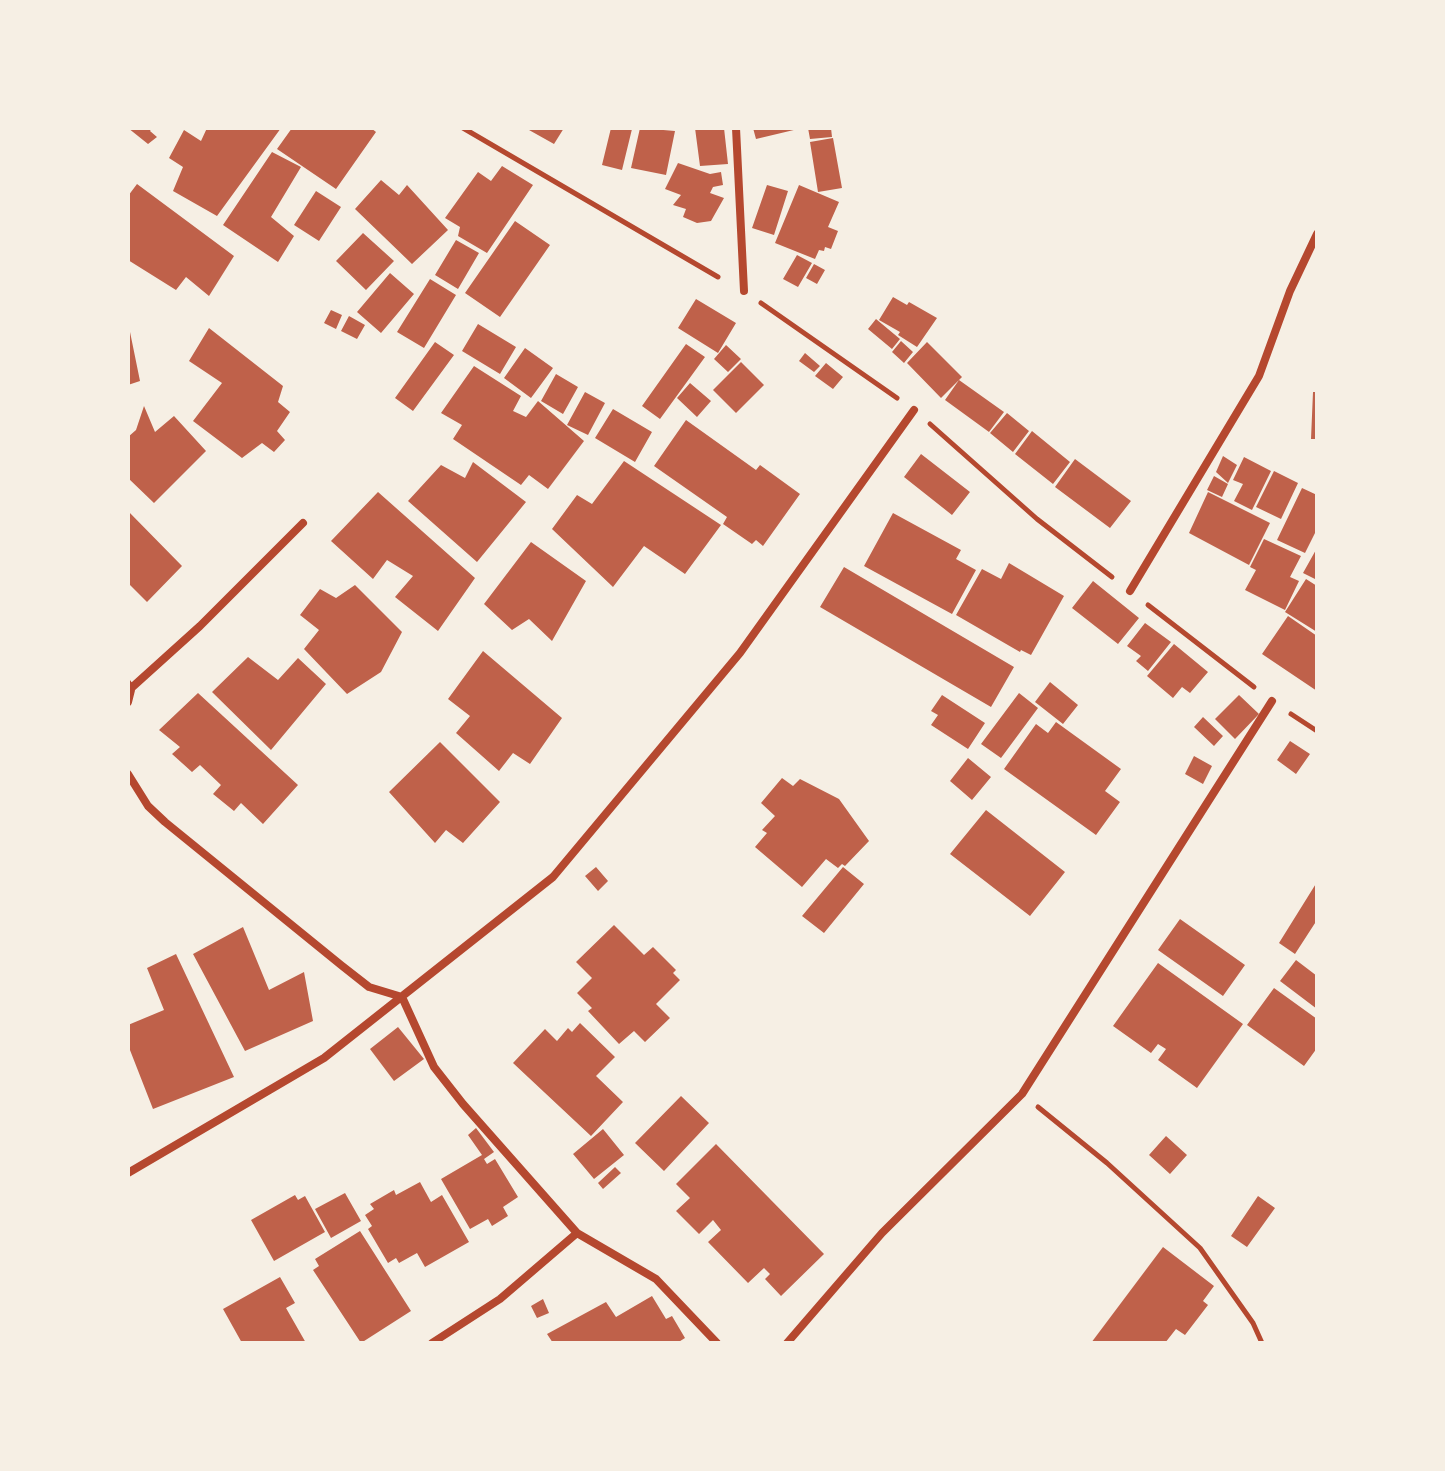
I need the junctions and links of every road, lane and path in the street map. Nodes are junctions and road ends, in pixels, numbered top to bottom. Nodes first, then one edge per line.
1 (736, 128) edge
2 (1317, 234) edge
3 (744, 291) dead end
4 (914, 410) dead end
5 (303, 523) dead end
6 (1130, 591) dead end
7 (129, 688) edge
8 (1272, 701) dead end
9 (128, 702) edge
10 (128, 774) edge
11 (402, 997) junction
12 (1022, 1094) junction
13 (128, 1173) edge
14 (577, 1233) junction
15 (432, 1343) edge
16 (717, 1343) edge
17 (787, 1343) edge
18 (1262, 1343) edge

1 - 3 street
2 - 6 street
4 - 11 street
5 - 7 street
7 - 9 street
8 - 12 street
10 - 11 street
11 - 13 street
11 - 14 street
12 - 17 street
12 - 18 path
14 - 15 street
14 - 16 street

